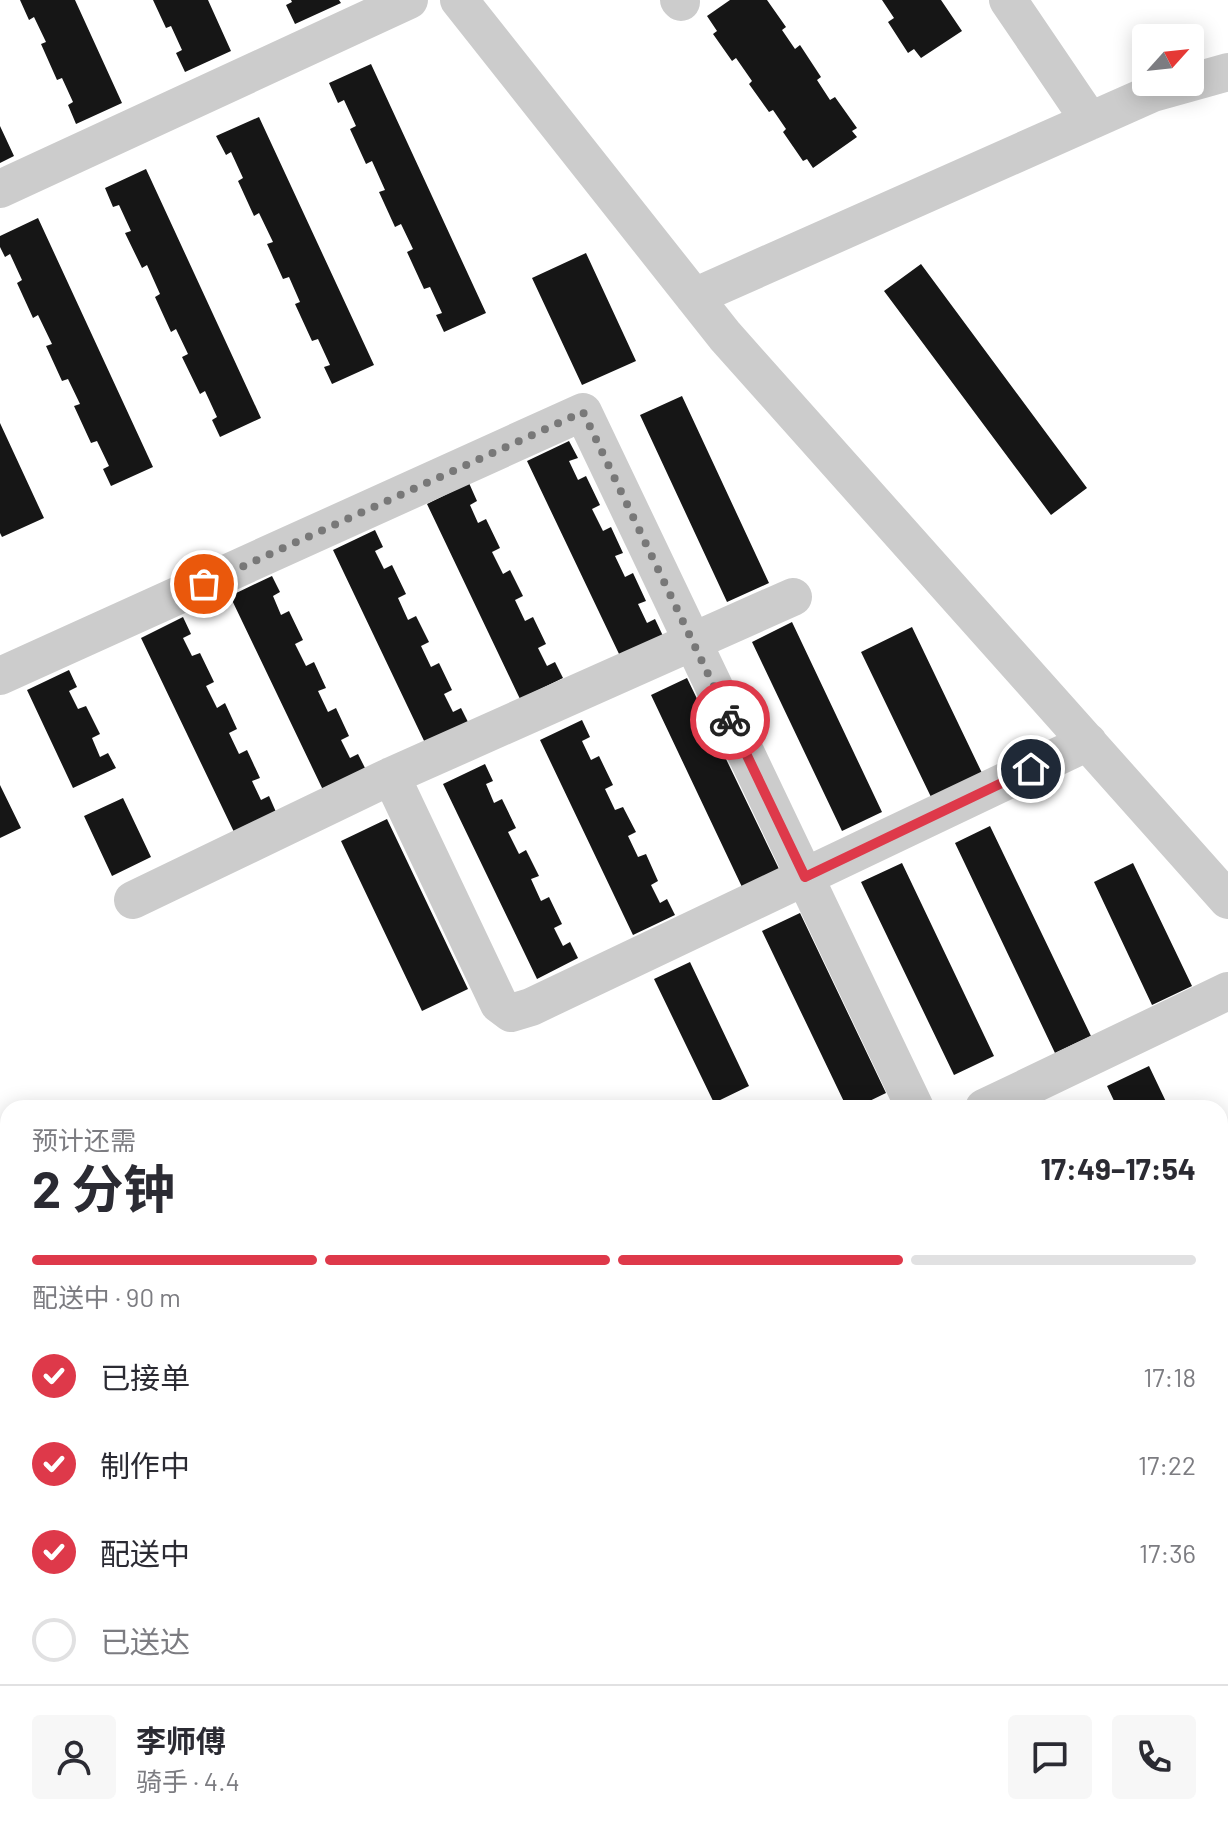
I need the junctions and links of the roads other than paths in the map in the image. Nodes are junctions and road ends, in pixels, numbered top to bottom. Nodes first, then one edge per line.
1 (409, 0) edge
2 (459, 0) edge
3 (1008, 0) edge
4 (1228, 72) edge
5 (1090, 121) junction
6 (0, 189) edge
7 (694, 297) junction
8 (793, 597) dead end
9 (692, 642) junction
10 (0, 676) edge
11 (1088, 742) junction
12 (391, 776) junction
13 (805, 877) junction
14 (133, 900) dead end
15 (1228, 900) edge
16 (1228, 991) edge
17 (911, 1100) edge
18 (1001, 1100) edge

1 - 6 street
2 - 7 street
3 - 5 street
4 - 5 street
5 - 7 street
7 - 11 street
8 - 9 street
9 - 10 street
9 - 12 street
9 - 13 street
11 - 13 street
11 - 15 street
12 - 13 street
12 - 14 street
13 - 17 street
16 - 18 street

